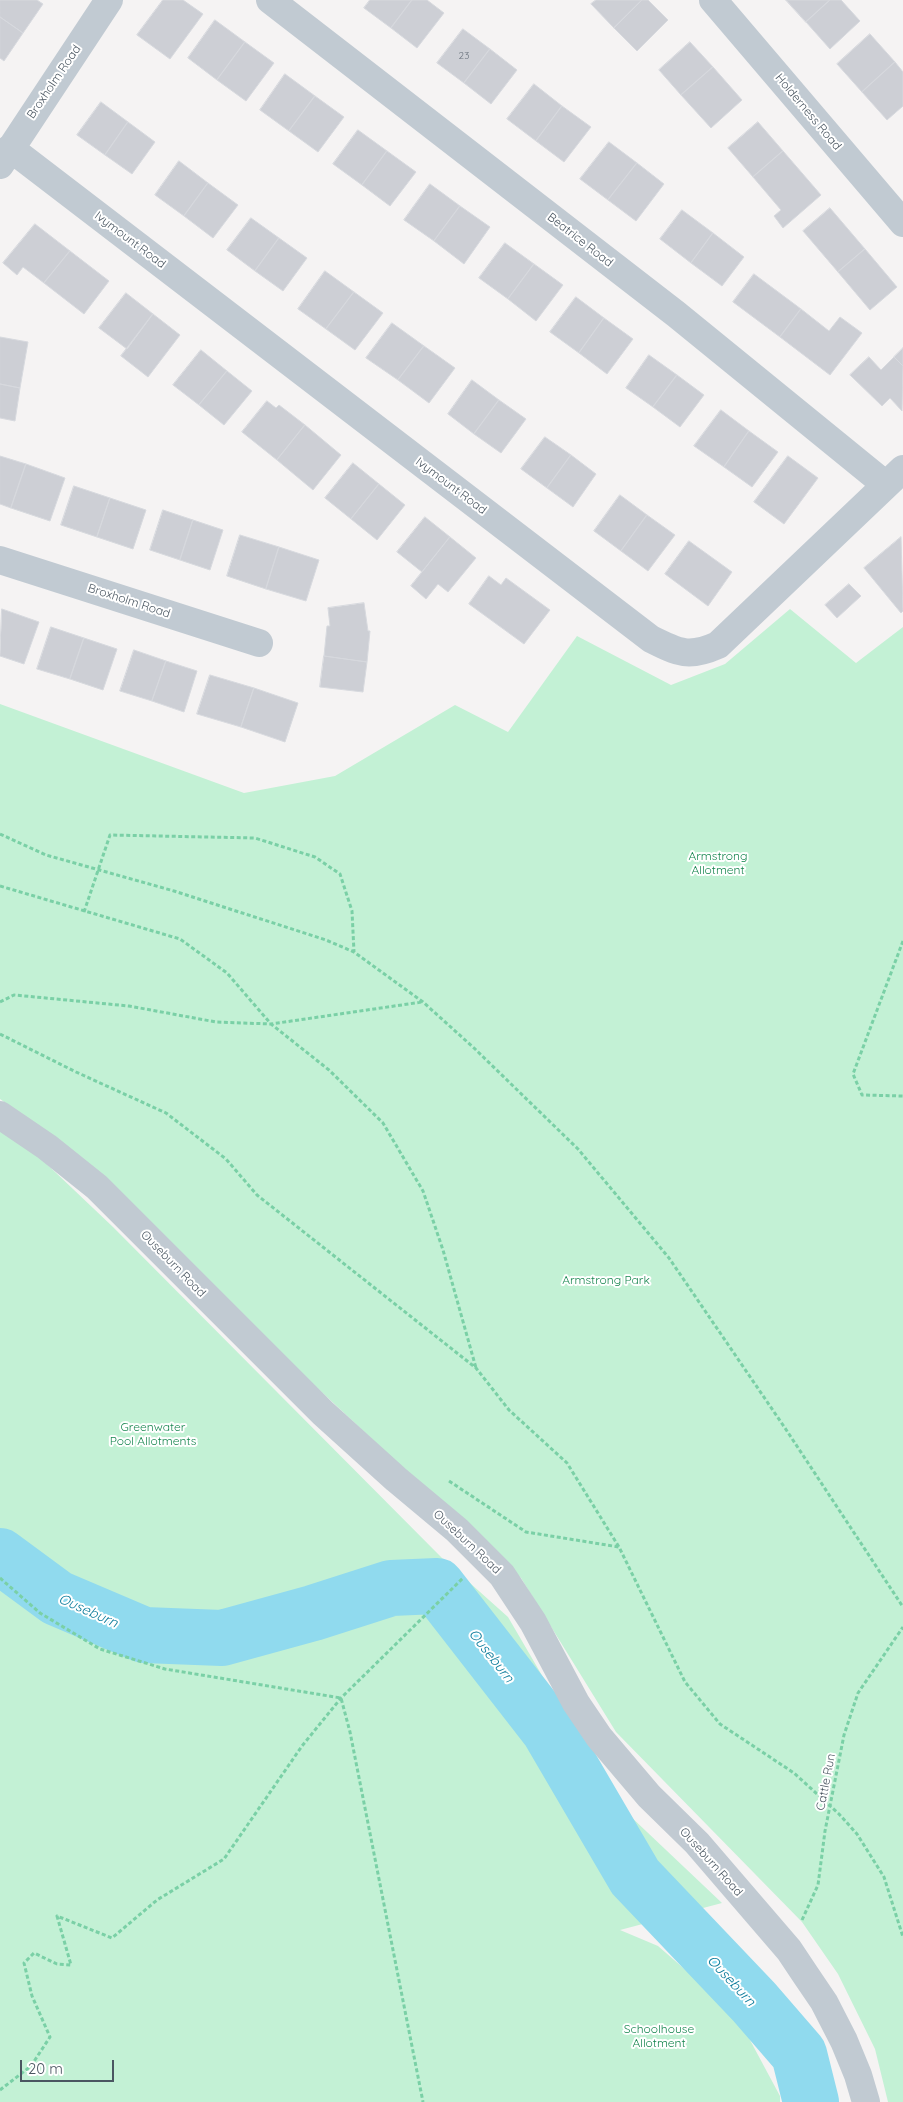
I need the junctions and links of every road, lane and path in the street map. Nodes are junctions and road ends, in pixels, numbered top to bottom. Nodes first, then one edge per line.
1 (109, 0) edge
2 (270, 0) edge
3 (713, 0) edge
4 (5, 157) edge
5 (903, 223) edge
6 (897, 477) edge
7 (0, 560) edge
8 (259, 643) dead end
9 (0, 834) edge
10 (97, 869) junction
11 (0, 886) edge
12 (84, 912) junction
13 (903, 941) edge
14 (354, 952) junction
15 (0, 1002) edge
16 (423, 1002) junction
17 (271, 1024) junction
18 (0, 1034) edge
19 (903, 1096) edge
20 (0, 1115) edge
21 (476, 1368) junction
22 (443, 1478) dead end
23 (619, 1547) junction
24 (468, 1573) dead end
25 (0, 1578) edge
26 (902, 1606) edge
27 (903, 1628) edge
28 (341, 1698) junction
29 (903, 1937) edge
30 (788, 1950) junction
31 (0, 2090) edge
32 (422, 2102) edge
33 (866, 2102) edge

1 - 4 street, Broxholm Road
2 - 6 street, Beatrice Road
3 - 5 street, Holderness Road
4 - 6 street, Ivymount Road
7 - 8 street, Broxholm Road
9 - 10 path
10 - 12 path
10 - 14 path
10 - 14 path
11 - 12 path
12 - 17 path
13 - 19 path
14 - 16 path
15 - 17 path
16 - 17 path
16 - 26 path
17 - 21 path
18 - 21 path
20 - 30 street, Ouseburn Road
21 - 23 path
22 - 23 path
23 - 29 path
24 - 28 path
25 - 28 path
27 - 30 path, Cattle Run
28 - 31 path
28 - 32 path
30 - 33 street, Ouseburn Road

